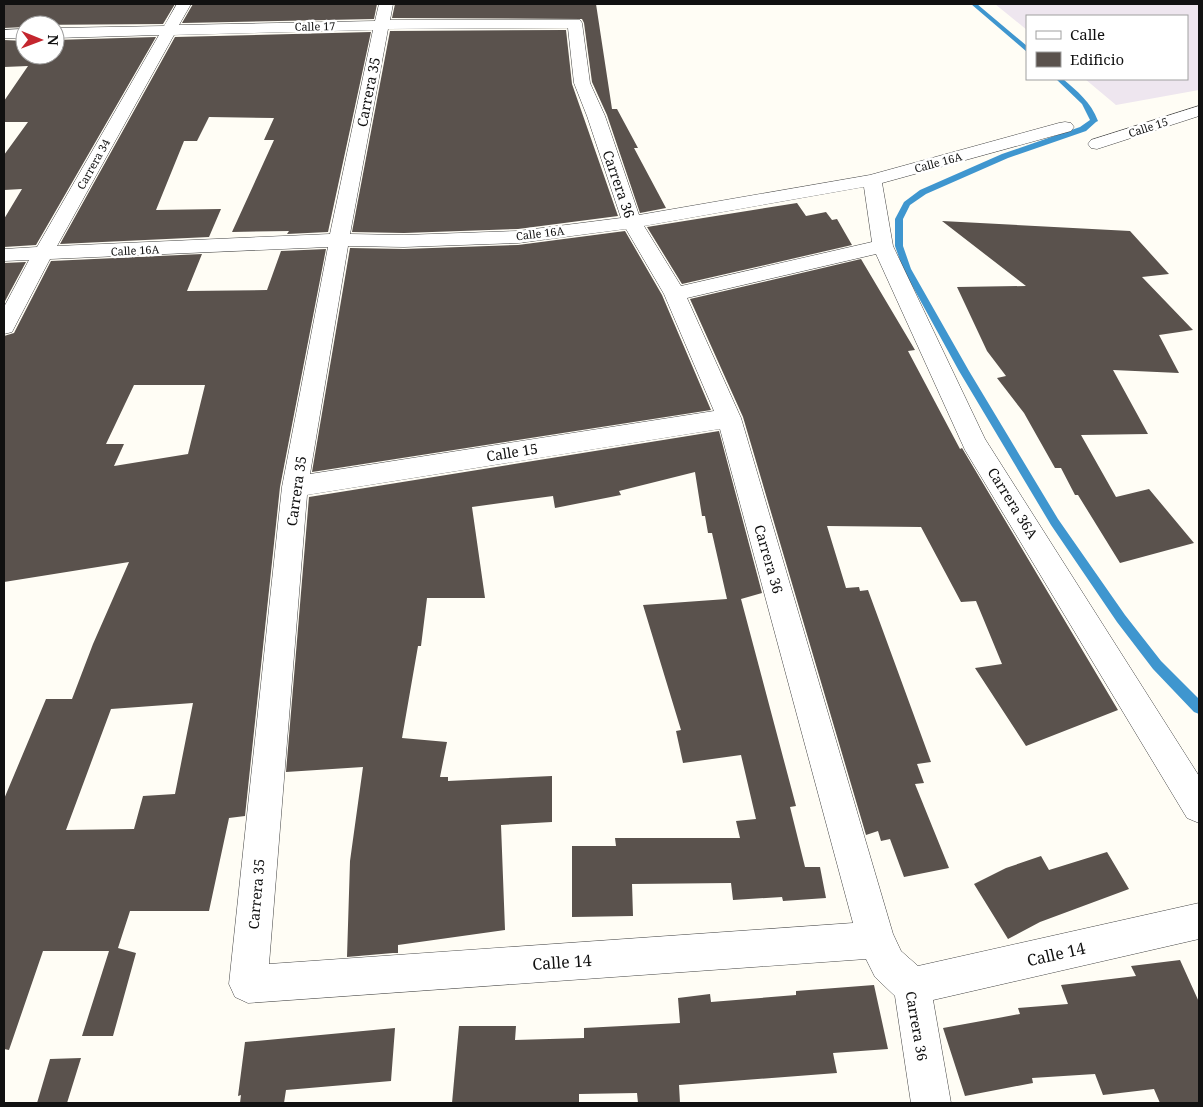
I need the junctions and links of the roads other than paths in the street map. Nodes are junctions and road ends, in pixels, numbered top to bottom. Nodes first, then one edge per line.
1 (184, 4) edge
2 (383, 14) edge
3 (575, 23) joint
4 (168, 29) junction
5 (65, 33) edge
6 (1199, 111) edge
7 (1065, 127) dead end
8 (1097, 144) dead end
9 (872, 180) junction
10 (632, 222) junction
11 (339, 240) junction
12 (883, 246) junction
13 (42, 254) junction
14 (4, 255) edge
15 (675, 294) junction
16 (4, 327) edge
17 (729, 418) junction
18 (295, 487) junction
19 (1199, 806) edge
20 (1199, 921) edge
21 (876, 940) junction
22 (248, 984) joint
23 (912, 986) junction
24 (931, 1103) edge

1 - 4 street, Carrera 34
2 - 3 street, Calle 17
2 - 4 street, Calle 17
2 - 11 street, Carrera 35
3 - 10 street, Carrera 36
4 - 5 street, Calle 17
4 - 13 street, Carrera 34
6 - 8 street, Calle 15
7 - 9 street, Calle 16A
9 - 10 street, Calle 16A
9 - 12 street, Carrera 36A
10 - 11 street, Calle 16A
10 - 15 street, Carrera 36
11 - 13 street, Calle 16A
11 - 18 street, Carrera 35
12 - 15 street
12 - 19 street, Carrera 36A
13 - 14 street, Calle 16A
13 - 16 street, Carrera 34
15 - 17 street, Carrera 36
17 - 18 street, Calle 15
17 - 21 street, Carrera 36
18 - 22 street, Carrera 35
20 - 23 street, Calle 14
21 - 22 street, Calle 14
21 - 23 street, Carrera 36
23 - 24 street, Carrera 36

